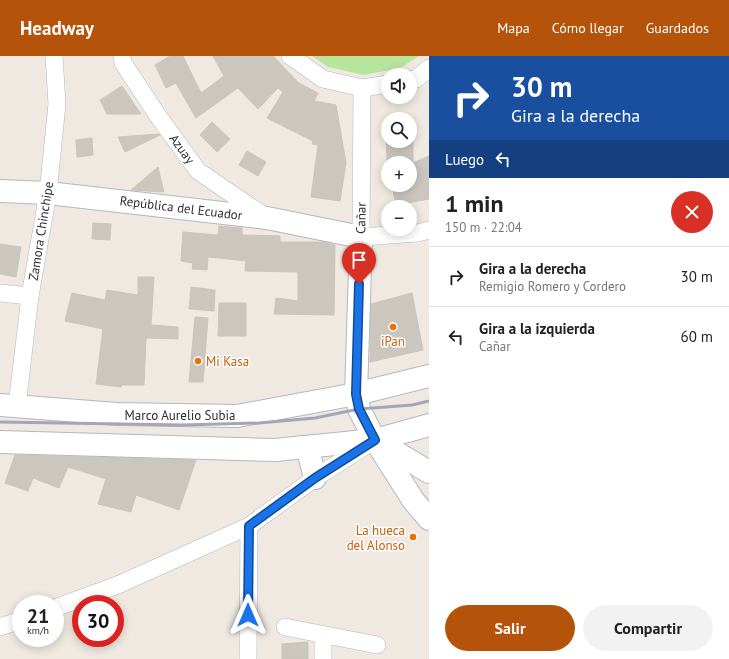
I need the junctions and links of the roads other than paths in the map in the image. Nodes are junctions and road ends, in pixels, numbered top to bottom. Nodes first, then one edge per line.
1 (54, 56) edge
2 (122, 56) edge
3 (290, 56) edge
4 (429, 68) edge
5 (417, 78) edge
6 (381, 85) edge
7 (362, 88) junction
8 (0, 191) edge
9 (48, 193) junction
10 (267, 218) junction
11 (429, 230) edge
12 (361, 237) junction
13 (0, 293) edge
14 (30, 296) junction
15 (429, 376) edge
16 (356, 394) junction
17 (8, 405) edge
18 (429, 425) edge
19 (375, 440) junction
20 (0, 442) edge
21 (302, 448) junction
22 (429, 472) edge
23 (315, 478) junction
24 (429, 519) edge
25 (249, 526) junction
26 (64, 605) edge
27 (12, 623) edge
28 (0, 627) edge
29 (285, 627) dead end
30 (323, 635) junction
31 (377, 645) dead end
32 (248, 659) edge
33 (323, 659) edge

1 - 9 street, Zamora Chinchipe
2 - 10 street, Azuay
3 - 7 street
4 - 5 street
6 - 7 street
7 - 12 street, Cañar
8 - 9 main road, República del Ecuador
9 - 10 main road, República del Ecuador
9 - 14 street, Zamora Chinchipe
10 - 12 main road, República del Ecuador
11 - 12 street
12 - 16 main road, Cañar
13 - 14 street
14 - 17 street, Zamora Chinchipe
15 - 16 main road, Marco Aurelio Subia
16 - 17 main road, Marco Aurelio Subia
16 - 19 main road, Cañar
18 - 19 main road
19 - 21 main road
19 - 22 main road
19 - 23 street
19 - 24 main road, Cañar
20 - 21 main road
21 - 23 main road
23 - 25 street
25 - 26 street
25 - 32 street
27 - 28 street
29 - 30 street
30 - 31 street
30 - 33 street

